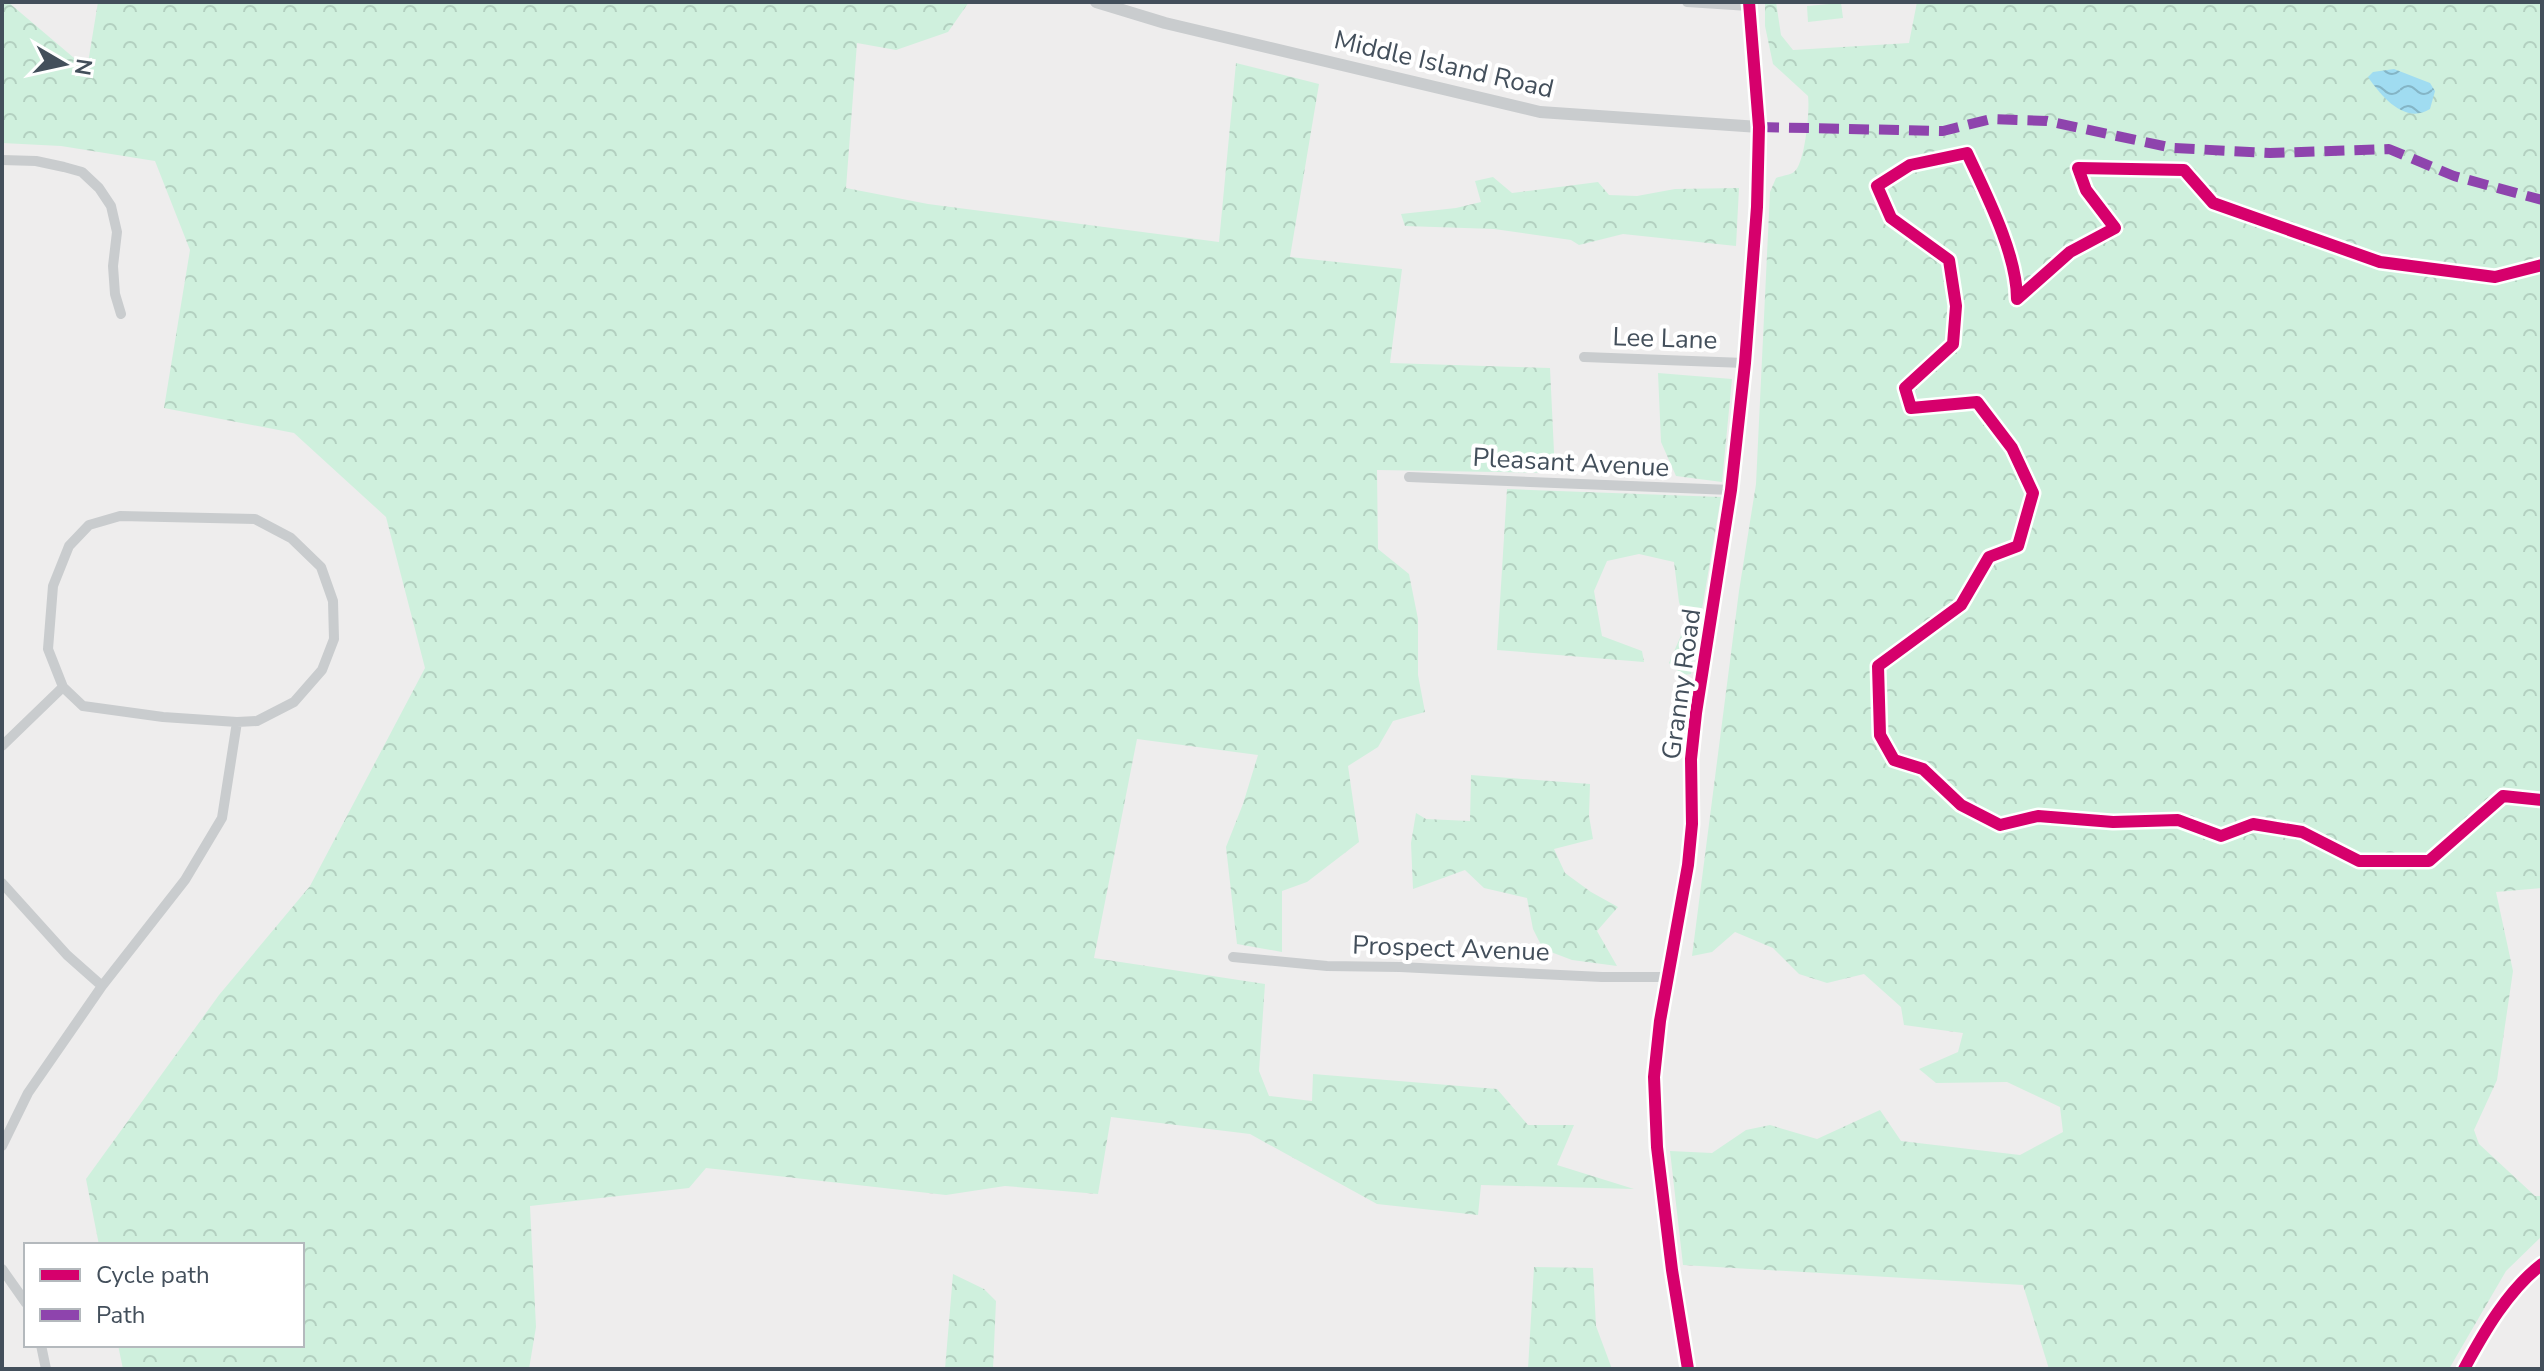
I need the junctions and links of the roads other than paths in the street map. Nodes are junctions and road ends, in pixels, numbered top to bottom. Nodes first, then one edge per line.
1 (1096, 2) edge
2 (1687, 2) edge
3 (1749, 4) edge
4 (1125, 7) edge
5 (1759, 127) junction
6 (2, 160) edge
7 (121, 314) dead end
8 (1584, 357) dead end
9 (1745, 363) junction
10 (1409, 477) dead end
11 (1731, 490) junction
12 (63, 687) junction
13 (237, 722) junction
14 (2, 746) edge
15 (2, 883) edge
16 (1233, 957) dead end
17 (1667, 977) junction
18 (102, 986) junction
19 (2, 1146) edge
20 (2542, 1264) edge
21 (2, 1269) edge
22 (24, 1300) edge
23 (41, 1347) edge
24 (46, 1369) edge
25 (1688, 1369) edge
26 (2464, 1369) edge

1 - 4 street, Middle Island Road
2 - 3 street
3 - 5 street, Granny Road
4 - 5 street, Middle Island Road
5 - 9 street, Granny Road
6 - 7 street
8 - 9 street, Lee Lane
9 - 11 street, Granny Road
10 - 11 street, Pleasant Avenue
11 - 17 street, Granny Road
12 - 13 street
12 - 13 street
12 - 14 street
13 - 18 street
15 - 18 street
16 - 17 street, Prospect Avenue
17 - 25 street, Granny Road
18 - 19 street
20 - 26 main road
21 - 22 street
23 - 24 street

